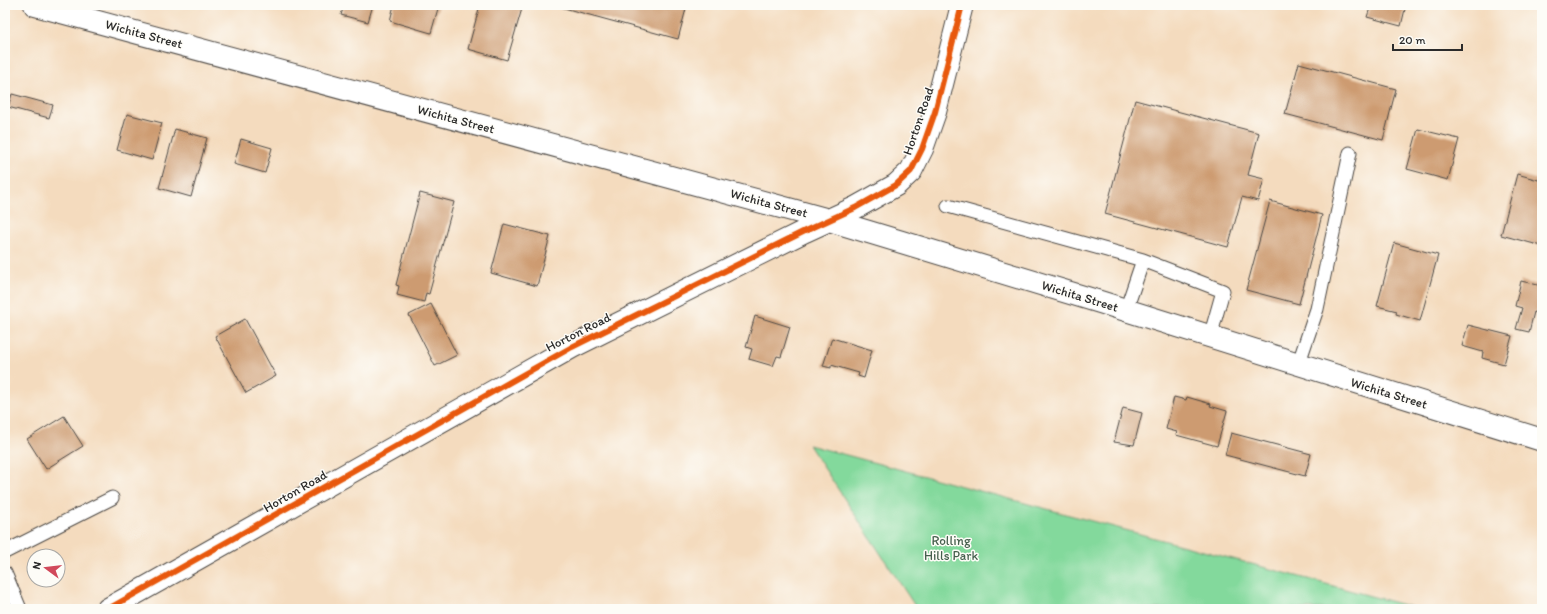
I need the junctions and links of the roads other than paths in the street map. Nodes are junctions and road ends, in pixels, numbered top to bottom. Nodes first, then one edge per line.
1 (35, 5) edge
2 (962, 5) edge
3 (75, 10) edge
4 (1350, 153) dead end
5 (948, 206) dead end
6 (829, 220) junction
7 (1143, 260) junction
8 (1126, 310) junction
9 (1210, 337) junction
10 (1298, 365) junction
11 (1542, 440) edge
12 (112, 498) dead end
13 (5, 552) edge
14 (5, 573) edge
15 (20, 609) edge
16 (108, 609) edge

1 - 3 main road, Wichita Street
2 - 6 main road, Horton Road
3 - 6 main road, Wichita Street
4 - 10 lane
5 - 7 lane
6 - 8 main road, Wichita Street
6 - 16 main road, Horton Road
7 - 8 lane
7 - 9 lane
8 - 9 main road, Wichita Street
9 - 10 main road, Wichita Street
10 - 11 main road, Wichita Street
12 - 13 lane
14 - 15 lane

